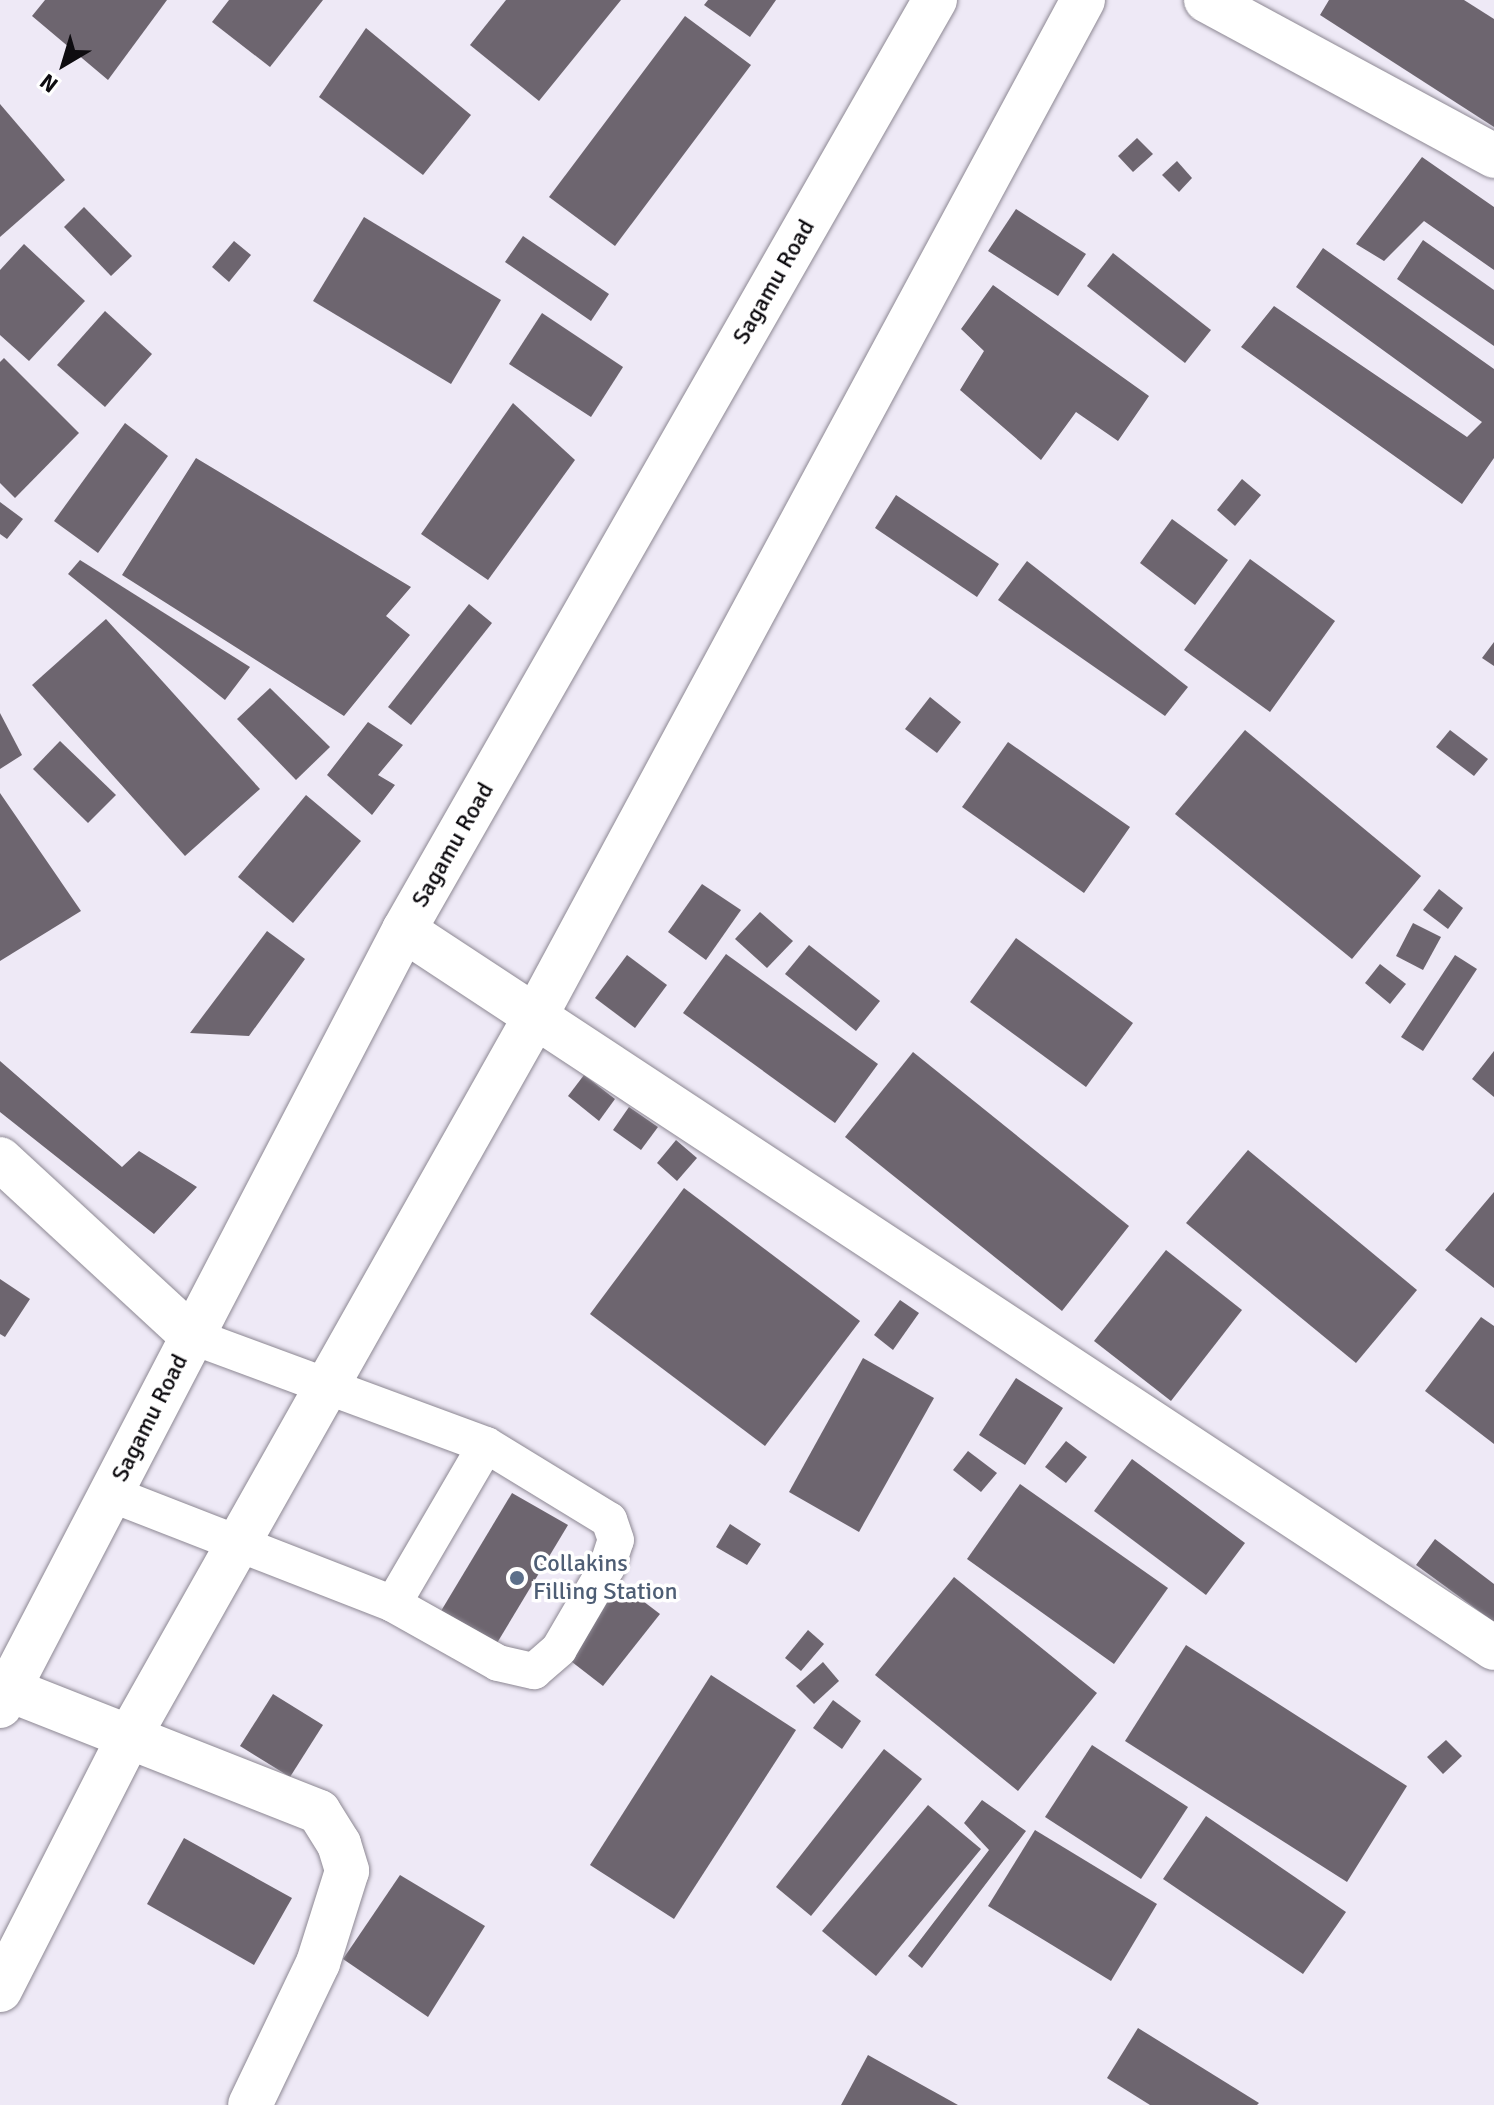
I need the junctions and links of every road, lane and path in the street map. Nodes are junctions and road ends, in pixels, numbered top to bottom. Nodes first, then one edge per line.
1 (935, 0) edge
2 (1083, 0) edge
3 (1206, 0) edge
4 (1494, 156) edge
5 (404, 930) junction
6 (535, 1017) junction
7 (0, 1159) edge
8 (192, 1336) junction
9 (324, 1384) junction
10 (486, 1445) junction
11 (111, 1494) junction
12 (240, 1544) junction
13 (393, 1604) junction
14 (1494, 1648) edge
15 (5, 1698) edge
16 (129, 1737) junction
17 (0, 1990) edge
18 (250, 2105) edge

1 - 5 main road, Sagamu Road
2 - 6 main road
3 - 4 main road
5 - 6 main road
5 - 8 main road, Sagamu Road
6 - 9 main road
6 - 14 main road
7 - 8 main road
8 - 9 lane
8 - 11 main road, Sagamu Road
9 - 10 lane
9 - 12 main road
10 - 13 lane
10 - 13 lane
11 - 12 lane
11 - 15 main road, Sagamu Road
12 - 13 lane
12 - 16 main road
15 - 16 main road
16 - 17 main road
16 - 18 main road

